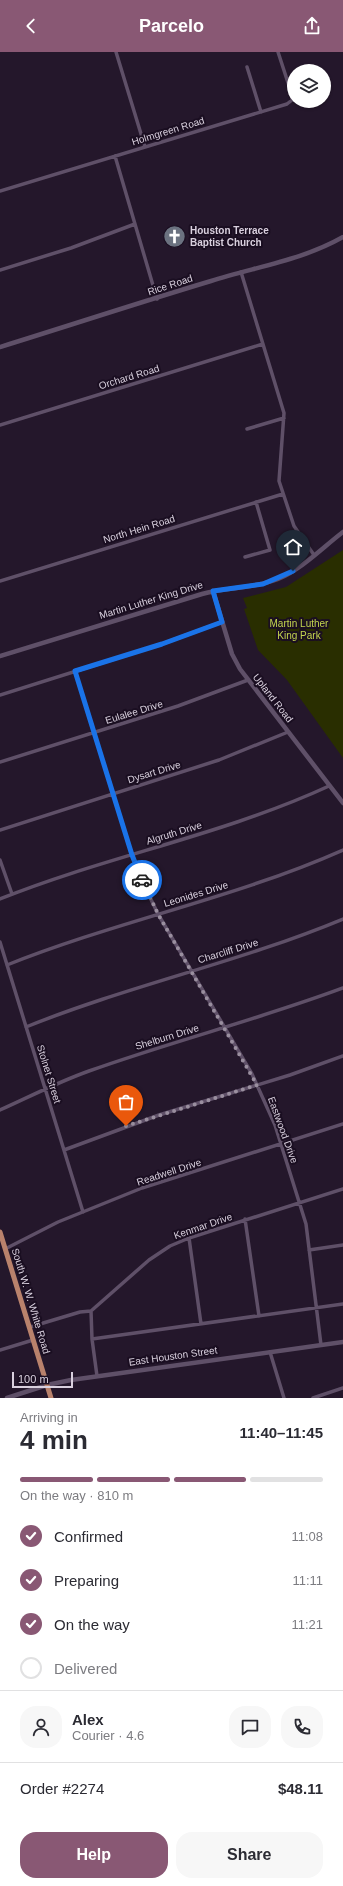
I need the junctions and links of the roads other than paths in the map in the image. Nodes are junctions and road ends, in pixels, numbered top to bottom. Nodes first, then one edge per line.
1 (116, 52) edge
2 (278, 52) edge
3 (247, 67) dead end
4 (261, 112) junction
5 (145, 147) junction
6 (115, 156) junction
7 (0, 191) edge
8 (135, 224) junction
9 (343, 237) edge
10 (0, 270) edge
11 (241, 272) junction
12 (157, 299) junction
13 (263, 344) junction
14 (0, 347) edge
15 (284, 418) junction
16 (0, 425) edge
17 (247, 430) dead end
18 (283, 494) junction
19 (256, 502) junction
20 (343, 532) edge
21 (314, 555) junction
22 (245, 557) dead end
23 (0, 581) edge
24 (213, 591) junction
25 (222, 622) junction
26 (0, 656) edge
27 (75, 671) junction
28 (248, 680) junction
29 (0, 695) edge
30 (94, 732) junction
31 (288, 732) junction
32 (0, 762) edge
33 (329, 786) junction
34 (114, 793) junction
35 (343, 803) edge
36 (0, 830) edge
37 (343, 850) edge
38 (132, 855) junction
39 (0, 860) edge
40 (12, 894) junction
41 (0, 899) edge
42 (158, 914) junction
43 (343, 919) edge
44 (0, 942) edge
45 (7, 965) junction
46 (191, 971) junction
47 (343, 988) edge
48 (26, 1027) junction
49 (225, 1028) junction
50 (343, 1056) edge
51 (257, 1085) junction
52 (45, 1089) junction
53 (0, 1110) edge
54 (343, 1124) edge
55 (281, 1144) junction
56 (64, 1150) junction
57 (343, 1189) edge
58 (299, 1203) junction
59 (83, 1212) junction
60 (245, 1219) junction
61 (0, 1232) edge
62 (189, 1238) junction
63 (343, 1245) edge
64 (5, 1249) junction
65 (308, 1250) junction
66 (343, 1304) edge
67 (316, 1308) junction
68 (91, 1311) junction
69 (259, 1316) junction
70 (201, 1324) junction
71 (30, 1327) junction
72 (92, 1339) junction
73 (34, 1340) junction
74 (343, 1342) edge
75 (321, 1345) junction
76 (0, 1350) edge
77 (270, 1352) junction
78 (97, 1376) junction
79 (47, 1385) junction
80 (343, 1388) edge
81 (7, 1398) edge
82 (51, 1398) edge
83 (284, 1398) edge
84 (313, 1398) edge

1 - 5 street
2 - 4 street, Holmgreen Road
3 - 4 street
4 - 5 street, Holmgreen Road
5 - 6 street, Holmgreen Road
6 - 7 street, Holmgreen Road
6 - 8 street
8 - 10 street
8 - 12 street
9 - 11 main road, Rice Road
11 - 12 main road, Rice Road
11 - 13 street
12 - 14 main road, Rice Road
13 - 15 street
13 - 16 street, Orchard Road
15 - 17 street
15 - 18 street
18 - 19 street, North Hein Road
18 - 21 street
19 - 22 street
19 - 23 street, North Hein Road
20 - 21 main road, Martin Luther King Drive
21 - 24 main road, Martin Luther King Drive
24 - 25 main road, Upland Road
24 - 26 main road, Martin Luther King Drive
25 - 27 street
25 - 28 main road, Upland Road
27 - 29 street
27 - 30 street, Eastwood Drive
28 - 30 street, Eulalee Drive
28 - 31 main road, Upland Road
30 - 32 street, Eulalee Drive
30 - 34 street, Eastwood Drive
31 - 33 main road, Upland Road
31 - 34 street, Dysart Drive
33 - 35 main road, Upland Road
33 - 38 street, Algruth Drive
34 - 36 street, Dysart Drive
34 - 38 street, Eastwood Drive
37 - 42 street, Leonides Drive
38 - 40 street, Algruth Drive
38 - 42 street, Eastwood Drive
39 - 40 street
40 - 41 street, Algruth Drive
42 - 45 street, Leonides Drive
42 - 46 street, Eastwood Drive
43 - 46 street, Charcliff Drive
44 - 45 street, Stolnet Street
45 - 48 street, Stolnet Street
46 - 48 street, Charcliff Drive
46 - 49 street, Eastwood Drive
47 - 49 street, Shelburn Drive
48 - 52 street, Stolnet Street
49 - 51 street, Eastwood Drive
49 - 52 street, Shelburn Drive
50 - 51 street
51 - 55 street, Eastwood Drive
51 - 56 street
52 - 53 street, Shelburn Drive
52 - 56 street, Stolnet Street
54 - 55 street, Readwell Drive
55 - 58 street, Eastwood Drive
55 - 59 street, Readwell Drive
56 - 59 street, Stolnet Street
57 - 58 street, Kenmar Drive
58 - 60 street, Kenmar Drive
58 - 65 street, Eastwood Drive
59 - 64 street, Readwell Drive
60 - 62 street, Kenmar Drive
60 - 69 street
61 - 64 main road, South W. W. White Road
62 - 68 street, Kenmar Drive
62 - 70 street
63 - 65 street
64 - 71 main road, South W. W. White Road
65 - 67 street, Eastwood Drive
66 - 67 street
67 - 69 street
67 - 75 street, Eastwood Drive
68 - 71 street
68 - 72 street
69 - 70 street
70 - 72 street
71 - 73 main road, South W. W. White Road
72 - 78 street
73 - 76 street
73 - 79 main road, South W. W. White Road
74 - 75 main road, East Houston Street
75 - 77 main road, East Houston Street
77 - 78 main road, East Houston Street
77 - 83 street
78 - 79 main road, East Houston Street
79 - 81 main road, East Houston Street
79 - 82 main road, South W. W. White Road
80 - 84 street

